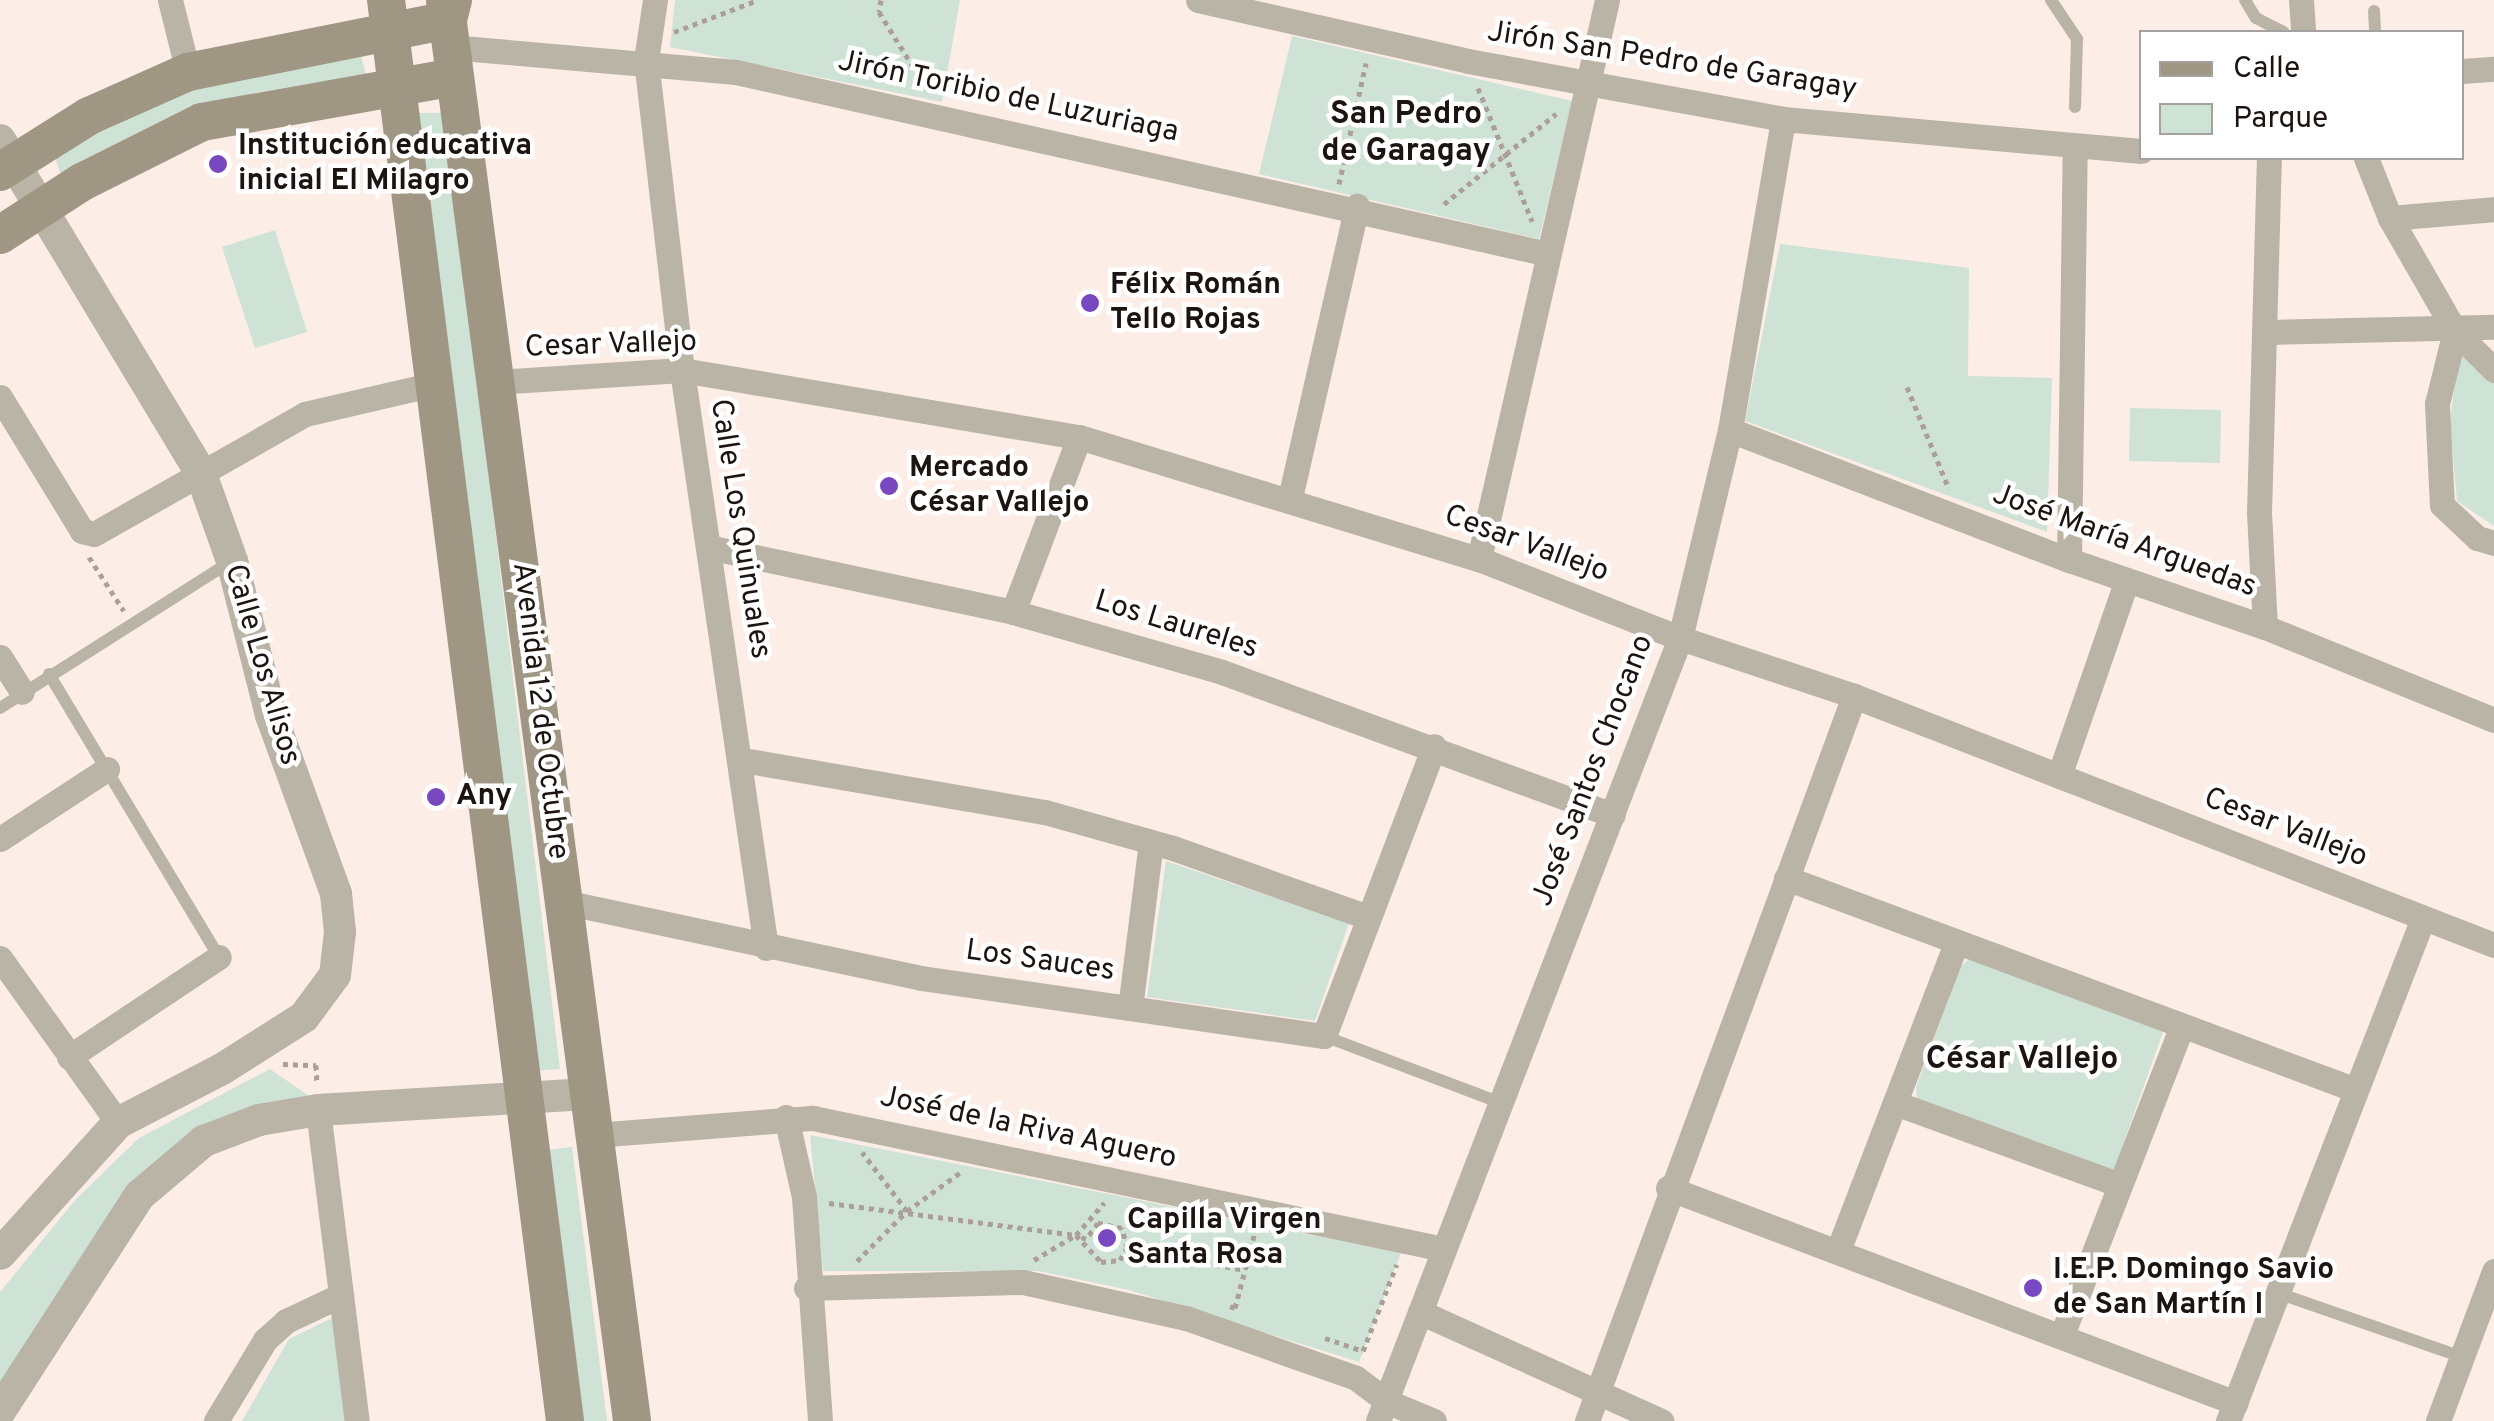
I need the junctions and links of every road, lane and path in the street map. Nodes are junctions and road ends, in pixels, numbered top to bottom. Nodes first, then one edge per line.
1 (170, 0) edge
2 (655, 0) edge
3 (758, 0) edge
4 (881, 0) edge
5 (1198, 0) edge
6 (1607, 0) edge
7 (2050, 0) edge
8 (2245, 0) edge
9 (2301, 0) edge
10 (2374, 11) dead end
11 (388, 15) edge
12 (451, 29) edge
13 (2280, 30) edge
14 (2302, 30) edge
15 (2376, 30) edge
16 (1371, 38) junction
17 (647, 51) junction
18 (1468, 61) junction
19 (2494, 69) edge
20 (2464, 71) edge
21 (188, 72) junction
22 (1588, 82) junction
23 (398, 87) junction
24 (2075, 107) dead end
25 (1582, 109) junction
26 (944, 117) junction
27 (1783, 118) junction
28 (2075, 149) junction
29 (2139, 151) edge
30 (1502, 157) junction
31 (5, 158) edge
32 (2270, 160) edge
33 (2367, 160) edge
34 (1346, 204) junction
35 (44, 208) junction
36 (2494, 208) edge
37 (2390, 218) junction
38 (1421, 222) junction
39 (0, 235) edge
40 (1547, 242) junction
41 (2494, 327) edge
42 (2454, 331) junction
43 (2268, 332) junction
44 (682, 370) junction
45 (2494, 370) edge
46 (496, 382) junction
47 (434, 384) junction
48 (1907, 387) dead end
49 (0, 396) edge
50 (1730, 430) junction
51 (1079, 437) junction
52 (200, 471) junction
53 (1290, 498) junction
54 (1962, 519) junction
55 (88, 532) junction
56 (2494, 543) edge
57 (708, 547) junction
58 (1479, 559) junction
59 (2069, 560) junction
60 (232, 561) junction
61 (2127, 580) junction
62 (1013, 612) junction
63 (132, 623) junction
64 (2264, 627) junction
65 (1680, 638) junction
66 (0, 657) edge
67 (49, 674) junction
68 (22, 692) junction
69 (1854, 696) junction
70 (0, 708) edge
71 (2494, 720) edge
72 (1434, 746) junction
73 (742, 760) junction
74 (107, 769) junction
75 (2058, 776) junction
76 (1613, 815) junction
77 (0, 839) edge
78 (1151, 842) junction
79 (1786, 878) junction
80 (564, 902) junction
81 (1368, 917) junction
82 (2423, 918) junction
83 (1956, 943) junction
84 (2494, 945) edge
85 (766, 948) junction
86 (219, 957) joint
87 (0, 958) edge
88 (1130, 1008) junction
89 (2182, 1026) junction
90 (1324, 1036) junction
91 (250, 1052) junction
92 (68, 1057) junction
93 (2356, 1090) junction
94 (524, 1093) junction
95 (589, 1094) junction
96 (1501, 1103) junction
97 (1895, 1103) junction
98 (318, 1110) junction
99 (786, 1117) junction
100 (118, 1123) junction
101 (595, 1135) junction
102 (844, 1146) dead end
103 (860, 1150) junction
104 (878, 1153) dead end
105 (942, 1168) dead end
106 (962, 1171) junction
107 (979, 1174) dead end
108 (2120, 1185) junction
109 (1668, 1188) junction
110 (1092, 1195) dead end
111 (816, 1202) dead end
112 (907, 1211) junction
113 (1247, 1225) dead end
114 (1257, 1227) junction
115 (1275, 1231) dead end
116 (1076, 1235) junction
117 (1086, 1240) junction
118 (1128, 1248) junction
119 (1839, 1248) junction
120 (1444, 1250) junction
121 (0, 1254) edge
122 (1382, 1254) dead end
123 (840, 1265) dead end
124 (1043, 1265) dead end
125 (1244, 1270) junction
126 (2492, 1284) edge
127 (806, 1288) junction
128 (2278, 1292) junction
129 (341, 1295) junction
130 (1216, 1303) dead end
131 (1234, 1308) junction
132 (1420, 1312) junction
133 (1253, 1314) dead end
134 (1308, 1332) dead end
135 (2062, 1335) junction
136 (2462, 1357) junction
137 (1596, 1394) junction
138 (1382, 1411) edge
139 (0, 1412) edge
140 (2232, 1412) edge
141 (216, 1421) edge
142 (357, 1421) edge
143 (565, 1421) edge
144 (632, 1421) edge
145 (820, 1421) edge
146 (1434, 1421) edge
147 (1587, 1421) edge
148 (1660, 1421) edge
149 (2438, 1421) edge

1 - 21 street
2 - 17 street
3 - 17 path
4 - 26 path
5 - 16 street, Jirón San Pedro de Garagay
6 - 22 street
7 - 24 lane
8 - 13 lane
9 - 14 street
10 - 15 lane
11 - 12 main road
11 - 21 main road
11 - 23 main road, Avenida 12 de Octubre
12 - 17 street, Jirón Toribio de Luzuriaga
12 - 23 main road
12 - 46 main road, Avenida 12 de Octubre
16 - 18 street, Jirón San Pedro de Garagay
16 - 34 path
17 - 26 street, Jirón Toribio de Luzuriaga
17 - 44 street, Calle Los Quinuales
18 - 22 street, Jirón San Pedro de Garagay
18 - 30 path
19 - 20 street
21 - 31 main road
22 - 25 street
22 - 27 street, Jirón San Pedro de Garagay
23 - 35 main road
23 - 47 main road, Avenida 12 de Octubre
25 - 30 path
25 - 40 street
26 - 34 street, Jirón Toribio de Luzuriaga
27 - 28 street, Jirón San Pedro de Garagay
27 - 50 street, José Santos Chocano
28 - 29 street, Jirón San Pedro de Garagay
28 - 59 street
30 - 38 path
30 - 40 path
31 - 35 street, Calle Los Alisos
32 - 43 street
33 - 37 street
34 - 38 street, Jirón Toribio de Luzuriaga
34 - 53 street
35 - 39 main road
35 - 52 street, Calle Los Alisos
36 - 37 street
37 - 42 street
38 - 40 street, Jirón Toribio de Luzuriaga
40 - 58 street
41 - 42 street
42 - 43 street
42 - 45 street
42 - 56 street
43 - 64 street
44 - 46 street, Cesar Vallejo
44 - 51 street, Cesar Vallejo
44 - 57 street, Calle Los Quinuales
46 - 80 main road, Avenida 12 de Octubre
47 - 52 street
47 - 94 main road, Avenida 12 de Octubre
48 - 54 path
49 - 55 street
50 - 54 street, José María Arguedas
50 - 65 street, José Santos Chocano
51 - 53 street, Cesar Vallejo
51 - 62 street
52 - 55 street
52 - 60 street, Calle Los Alisos
53 - 58 street, Cesar Vallejo
54 - 59 street, José María Arguedas
55 - 63 path
57 - 62 street, Los Laureles
57 - 73 street, Calle Los Quinuales
58 - 65 street, Cesar Vallejo
59 - 61 street, José María Arguedas
60 - 63 lane
60 - 91 street, Calle Los Alisos
61 - 64 street, José María Arguedas
61 - 75 street
62 - 72 street, Los Laureles
63 - 67 lane
64 - 71 street, José María Arguedas
65 - 69 street, Cesar Vallejo
65 - 76 street, José Santos Chocano
66 - 68 street
67 - 68 lane
67 - 74 lane
68 - 70 lane
69 - 75 street, Cesar Vallejo
69 - 79 street
72 - 76 street, Los Laureles
72 - 81 street
73 - 78 street
73 - 85 street, Calle Los Quinuales
74 - 77 street
74 - 86 lane
75 - 82 street, Cesar Vallejo
76 - 96 street, José Santos Chocano
78 - 81 street
78 - 88 street
79 - 83 street
79 - 109 street
80 - 85 street, Los Sauces
80 - 95 main road, Avenida 12 de Octubre
81 - 90 street
82 - 84 street, Cesar Vallejo
82 - 93 street
83 - 89 street
83 - 97 street
85 - 88 street, Los Sauces
86 - 92 street
87 - 92 street
88 - 90 street, Los Sauces
89 - 93 street
89 - 108 street
90 - 96 lane, Los Sauces
91 - 98 path
91 - 100 street, Calle Los Alisos
92 - 100 street
93 - 128 street
94 - 95 street
94 - 98 street
94 - 143 main road, Avenida 12 de Octubre
95 - 101 main road, Avenida 12 de Octubre
96 - 120 street, José Santos Chocano
97 - 108 street
97 - 119 street
98 - 129 street
98 - 139 street
99 - 101 street, José de la Riva Aguero
99 - 120 street, José de la Riva Aguero
99 - 127 street
100 - 121 street, Calle Los Alisos
101 - 144 main road, Avenida 12 de Octubre
102 - 103 path
103 - 104 path
103 - 112 path
105 - 106 path
106 - 107 path
106 - 112 path
108 - 135 street
109 - 119 street
109 - 137 street
110 - 116 path
111 - 112 path
112 - 116 path
112 - 123 path
113 - 114 path
114 - 115 path
114 - 125 path
116 - 117 path
116 - 124 path
117 - 118 path
117 - 118 path
118 - 125 path
119 - 135 street
120 - 132 street, José Santos Chocano
122 - 134 path
125 - 131 path
126 - 136 street
127 - 138 street
127 - 145 street
128 - 136 lane
128 - 140 street
129 - 141 street
129 - 142 street
130 - 131 path
131 - 133 path
132 - 137 street
132 - 138 street, José Santos Chocano
135 - 140 street
136 - 149 street
137 - 147 street
137 - 148 street
138 - 146 street

